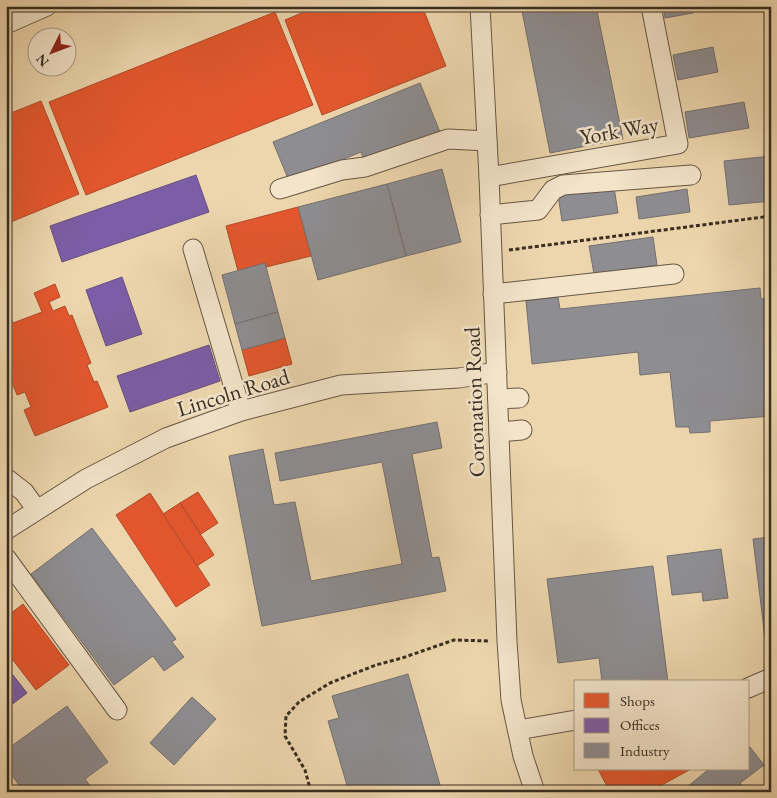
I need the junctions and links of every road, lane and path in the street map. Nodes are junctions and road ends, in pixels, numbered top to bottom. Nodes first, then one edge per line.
1 (47, 6) edge
2 (480, 6) edge
3 (651, 6) edge
4 (6, 24) edge
5 (488, 141) junction
6 (691, 175) dead end
7 (489, 177) junction
8 (280, 190) dead end
9 (490, 215) junction
10 (771, 216) edge
11 (193, 249) dead end
12 (491, 252) junction
13 (674, 274) dead end
14 (493, 294) junction
15 (497, 372) junction
16 (519, 398) dead end
17 (498, 399) junction
18 (241, 411) junction
19 (522, 430) dead end
20 (499, 432) junction
21 (6, 478) edge
22 (37, 510) junction
23 (6, 530) edge
24 (6, 558) edge
25 (507, 641) junction
26 (771, 678) edge
27 (750, 687) edge
28 (117, 710) dead end
29 (574, 720) edge
30 (518, 730) junction
31 (311, 792) edge
32 (535, 792) edge

1 - 4 street
2 - 5 street, Coronation Road
3 - 7 street, York Way
5 - 7 street, Coronation Road
5 - 8 street
6 - 9 street
7 - 9 street, Coronation Road
9 - 12 street, Coronation Road
10 - 12 path
11 - 18 street
12 - 14 street, Coronation Road
13 - 14 street
14 - 15 street, Coronation Road
15 - 17 street, Coronation Road
15 - 18 street, Lincoln Road
16 - 17 street
17 - 20 street, Coronation Road
18 - 22 street, Lincoln Road
19 - 20 street
20 - 25 street, Coronation Road
21 - 22 street
22 - 23 street, Lincoln Road
24 - 28 street
25 - 30 street, Coronation Road
25 - 31 path
26 - 27 street
29 - 30 street
30 - 32 street, Coronation Road

